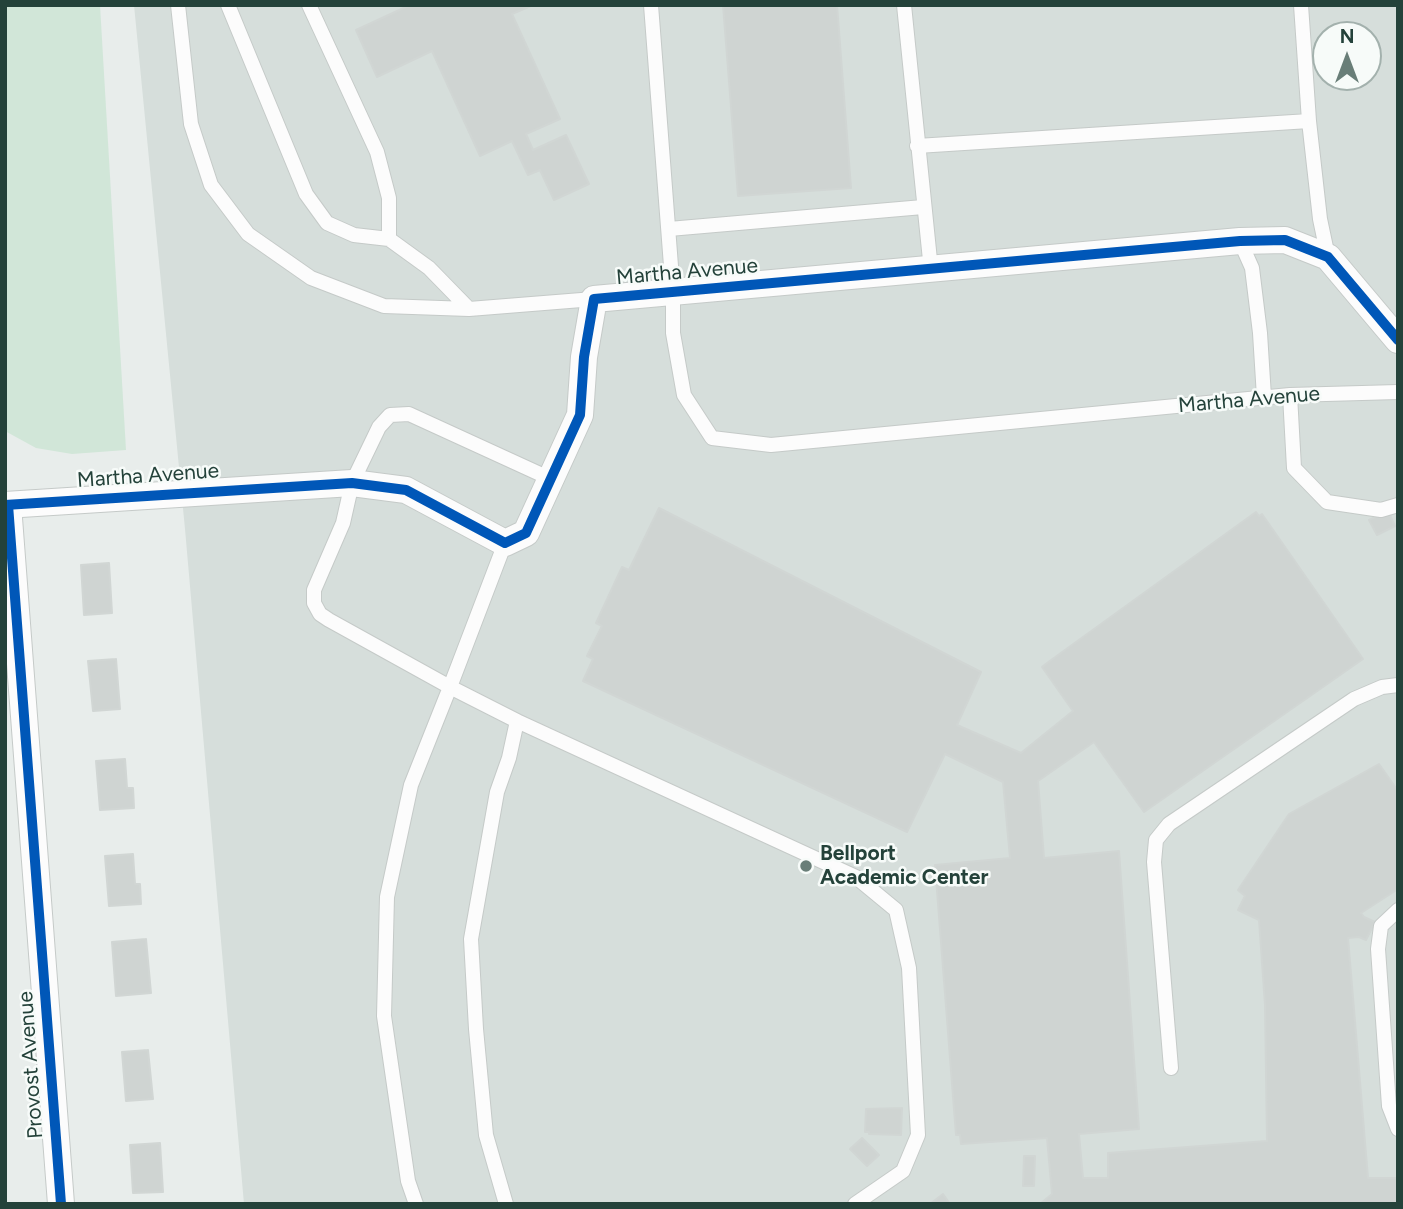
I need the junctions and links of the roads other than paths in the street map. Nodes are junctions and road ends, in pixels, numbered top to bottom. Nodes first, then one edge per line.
1 (177, 5) edge
2 (228, 5) edge
3 (309, 5) edge
4 (651, 5) edge
5 (904, 5) edge
6 (1301, 5) edge
7 (1309, 121) junction
8 (917, 146) junction
9 (923, 207) junction
10 (668, 229) junction
11 (389, 239) junction
12 (1240, 241) junction
13 (1328, 257) junction
14 (931, 270) junction
15 (673, 292) junction
16 (594, 299) junction
17 (469, 309) junction
18 (1398, 340) edge
19 (1398, 392) edge
20 (1290, 395) junction
21 (1264, 397) junction
22 (551, 479) junction
23 (352, 483) junction
24 (6, 505) edge
25 (1398, 505) edge
26 (505, 543) junction
27 (1398, 685) edge
28 (450, 687) junction
29 (516, 721) junction
30 (1398, 910) edge
31 (1171, 1068) dead end
32 (1398, 1129) edge
33 (61, 1204) edge
34 (416, 1204) edge
35 (506, 1204) edge
36 (855, 1204) edge

1 - 17 lane, Martha Avenue
2 - 11 lane
3 - 11 lane
4 - 10 lane
5 - 8 lane
6 - 7 lane
7 - 8 lane
7 - 13 lane
8 - 9 lane
9 - 10 lane
9 - 14 lane
10 - 15 lane
11 - 17 lane
12 - 13 street, Martha Avenue
12 - 14 street, Martha Avenue
12 - 21 lane
13 - 18 street, Martha Avenue
14 - 15 street, Martha Avenue
15 - 16 street, Martha Avenue
15 - 21 lane, Martha Avenue
16 - 17 lane, Martha Avenue
16 - 22 street, Martha Avenue
19 - 20 lane, Martha Avenue
20 - 21 lane, Martha Avenue
20 - 25 lane
22 - 23 lane
22 - 26 street, Martha Avenue
23 - 24 street, Martha Avenue
23 - 26 street, Martha Avenue
23 - 28 lane
24 - 33 street, Provost Avenue
26 - 28 lane
27 - 31 lane
28 - 29 lane
28 - 34 lane
29 - 35 lane
29 - 36 lane
30 - 32 lane

